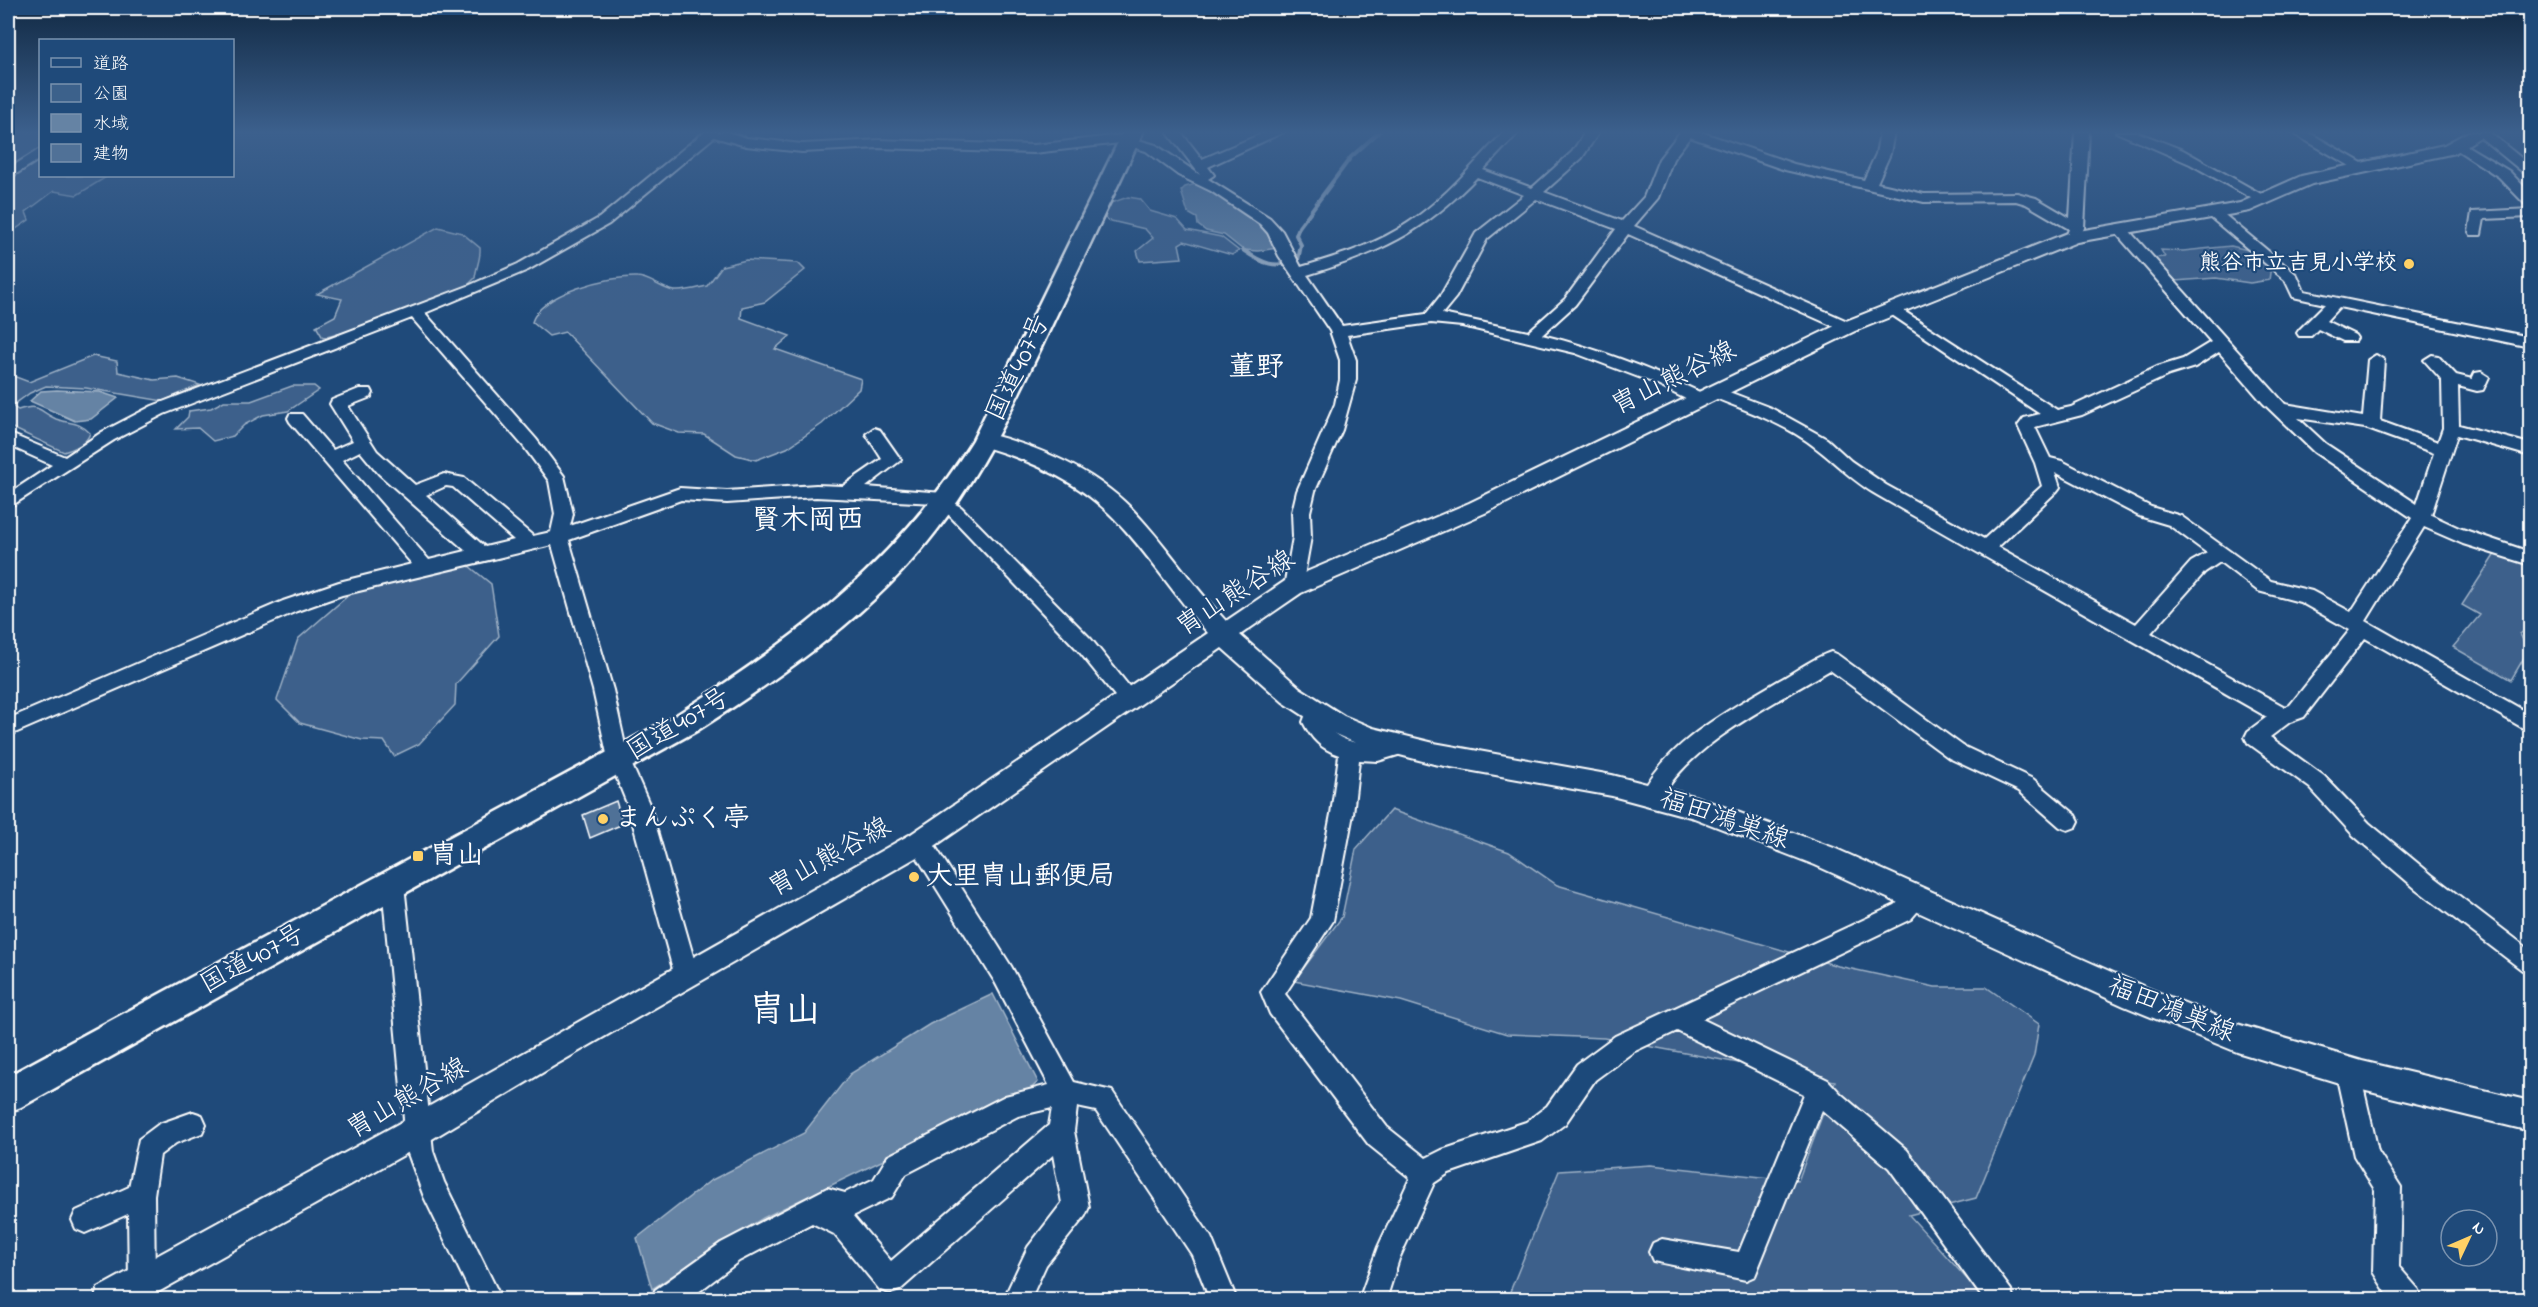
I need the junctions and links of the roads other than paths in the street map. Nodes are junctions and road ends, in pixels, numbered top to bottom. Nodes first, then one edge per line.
1 (639, 193) edge
2 (1104, 193) edge
3 (1223, 193) edge
4 (1452, 193) edge
5 (1533, 193) joint
6 (1653, 193) edge
7 (1903, 193) edge
8 (2078, 193) edge
9 (2252, 193) edge
10 (2277, 193) edge
11 (2263, 199) junction
12 (2530, 213) edge
13 (2215, 214) junction
14 (1625, 227) junction
15 (2120, 229) junction
16 (2476, 232) dead end
17 (2075, 233) junction
18 (1297, 273) junction
19 (2335, 303) junction
20 (1891, 309) junction
21 (415, 312) junction
22 (1431, 318) junction
23 (1848, 327) junction
24 (1338, 331) junction
25 (1530, 338) junction
26 (2349, 338) dead end
27 (2530, 342) edge
28 (2221, 343) junction
29 (2376, 360) dead end
30 (2432, 360) dead end
31 (2481, 377) dead end
32 (2450, 379) junction
33 (366, 393) dead end
34 (1708, 395) junction
35 (2279, 409) junction
36 (2054, 417) junction
37 (296, 418) dead end
38 (2371, 424) junction
39 (2451, 428) junction
40 (874, 434) dead end
41 (985, 440) junction
42 (363, 443) junction
43 (10, 444) edge
44 (2444, 450) junction
45 (2530, 450) edge
46 (330, 458) junction
47 (64, 463) junction
48 (2044, 463) junction
49 (413, 492) junction
50 (847, 492) junction
51 (8, 502) edge
52 (946, 502) junction
53 (2421, 518) junction
54 (559, 537) junction
55 (529, 543) junction
56 (1984, 550) junction
57 (2220, 553) junction
58 (480, 554) junction
59 (2530, 559) edge
60 (425, 567) junction
61 (1293, 587) junction
62 (2358, 625) junction
63 (1223, 636) junction
64 (2137, 636) junction
65 (1130, 700) junction
66 (1316, 712) junction
67 (2283, 716) junction
68 (2530, 724) edge
69 (8, 728) edge
70 (1401, 746) junction
71 (1350, 749) junction
72 (620, 760) junction
73 (1652, 795) junction
74 (2068, 821) dead end
75 (920, 842) junction
76 (393, 885) junction
77 (1918, 898) junction
78 (2530, 963) edge
79 (686, 973) junction
80 (1679, 1020) junction
81 (2347, 1069) junction
82 (1819, 1088) junction
83 (1066, 1093) junction
84 (8, 1095) edge
85 (2530, 1116) edge
86 (193, 1124) dead end
87 (416, 1131) junction
88 (1061, 1131) junction
89 (1425, 1174) junction
90 (141, 1195) junction
91 (811, 1209) junction
92 (85, 1220) dead end
93 (1662, 1252) dead end
94 (142, 1282) junction
95 (110, 1299) edge
96 (489, 1299) edge
97 (665, 1299) edge
98 (1016, 1299) edge
99 (1224, 1299) edge
100 (1372, 1299) edge
101 (2001, 1299) edge
102 (2409, 1299) edge

1 - 21 street
2 - 41 highway, 国道407号
3 - 18 street
4 - 18 street
5 - 14 street
5 - 22 street
6 - 14 street
7 - 17 street
8 - 17 street
9 - 11 street
10 - 11 main road, 胄山熊谷線
11 - 13 main road, 胄山熊谷線
12 - 16 street
13 - 15 main road, 胄山熊谷線
13 - 19 street
14 - 23 street
14 - 25 street
15 - 17 main road, 胄山熊谷線
15 - 28 street
17 - 20 main road, 胄山熊谷線
18 - 24 street
19 - 26 street
19 - 27 street
20 - 23 main road, 胄山熊谷線
20 - 36 street
21 - 47 street
21 - 54 street
22 - 24 street
22 - 25 street
23 - 34 main road, 胄山熊谷線
24 - 61 street
25 - 34 street
28 - 35 street
28 - 36 street
29 - 38 street
30 - 32 street
31 - 32 street
32 - 39 street
33 - 42 street
34 - 56 street
34 - 61 main road, 胄山熊谷線
35 - 38 street
35 - 53 street
36 - 48 street
37 - 46 street
38 - 44 street
39 - 44 street
39 - 45 street
40 - 50 street
41 - 52 highway, 国道407号
41 - 63 main road, 福田鴻巣線
42 - 46 street
42 - 49 street
43 - 47 street
44 - 53 street
46 - 60 street
47 - 51 street
48 - 56 street
48 - 57 street
49 - 55 street
49 - 58 street
50 - 52 street
50 - 54 street
52 - 65 street
52 - 72 highway, 国道407号
53 - 59 street
53 - 62 street
54 - 55 street
54 - 72 street
55 - 58 street
56 - 64 street
57 - 62 street
57 - 64 street
58 - 60 street
60 - 69 street
61 - 63 main road, 胄山熊谷線
62 - 67 street
62 - 68 street
63 - 65 main road, 胄山熊谷線
63 - 66 main road, 福田鴻巣線
64 - 67 street
65 - 75 main road, 胄山熊谷線
66 - 70 main road, 福田鴻巣線
66 - 71 street
67 - 78 street
70 - 71 street
70 - 73 main road, 福田鴻巣線
71 - 89 street
72 - 76 highway, 国道407号
72 - 79 street
73 - 74 street
73 - 77 main road, 福田鴻巣線
75 - 79 main road, 胄山熊谷線
75 - 83 street
76 - 84 highway, 国道407号
76 - 87 street
77 - 80 street
77 - 81 main road, 福田鴻巣線
79 - 87 main road, 胄山熊谷線
80 - 82 street
80 - 89 street
81 - 85 main road, 福田鴻巣線
81 - 102 street
82 - 93 street
82 - 101 street
83 - 88 street
83 - 91 street
83 - 99 street
86 - 90 street
87 - 94 main road, 胄山熊谷線
87 - 96 street
88 - 91 street
88 - 98 street
89 - 100 street
90 - 92 street
90 - 94 street
91 - 97 street
94 - 95 main road, 胄山熊谷線

